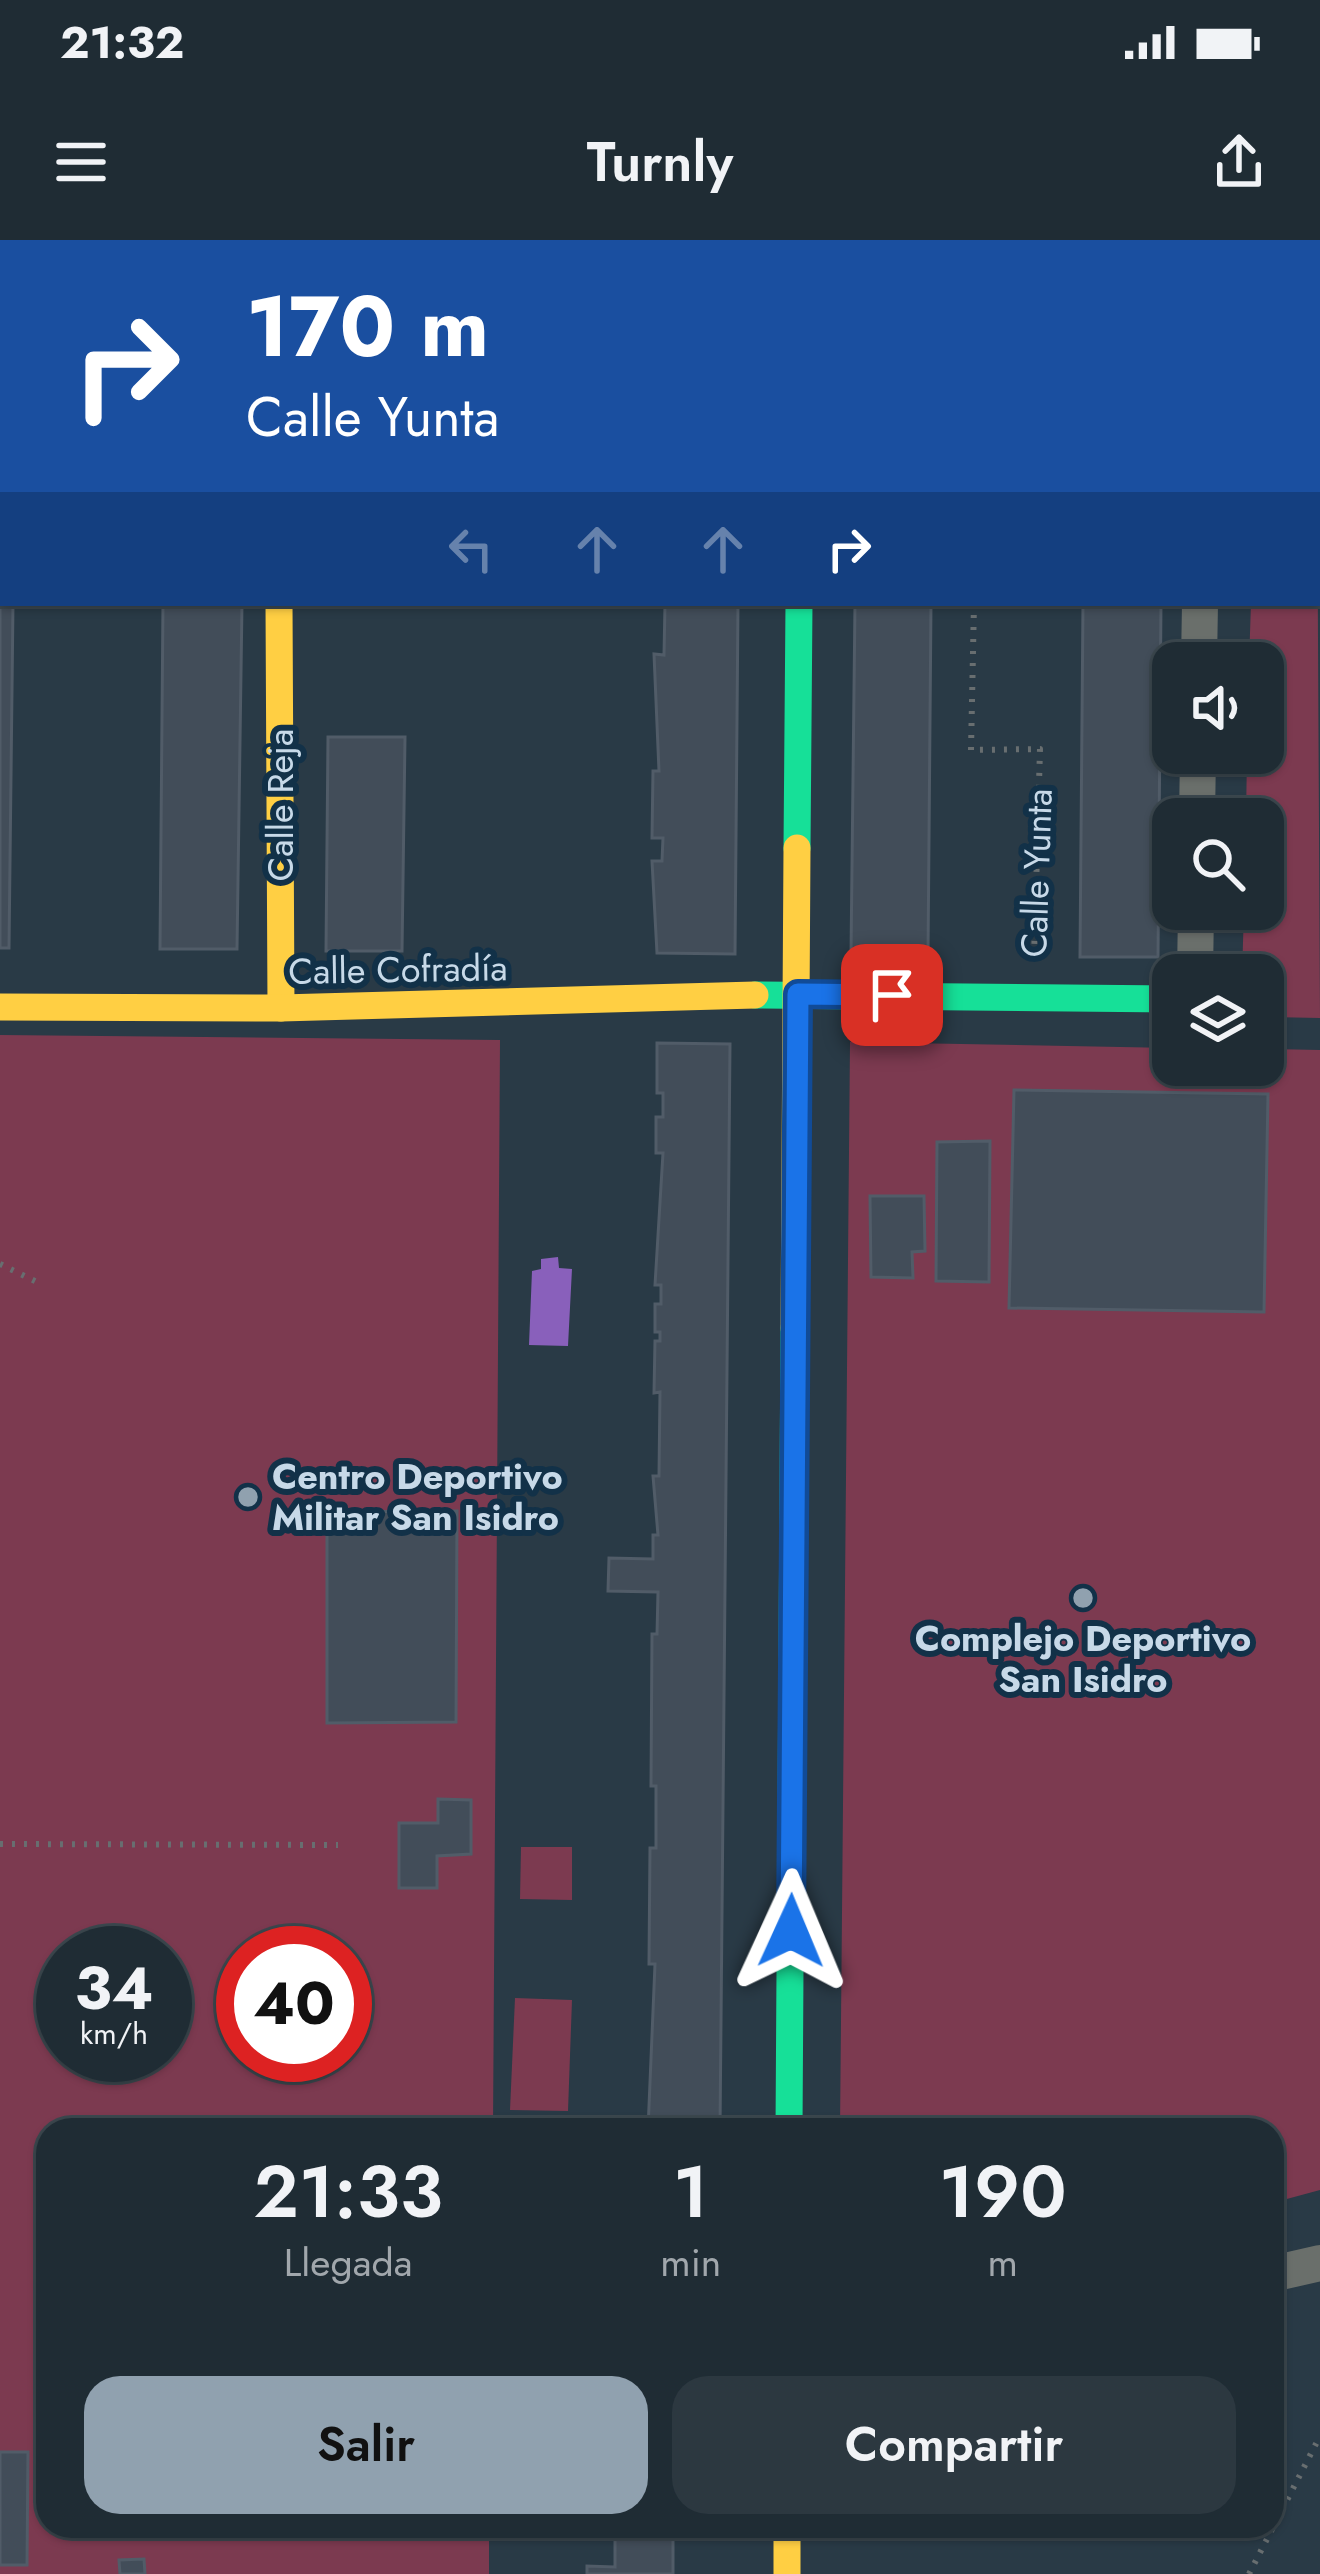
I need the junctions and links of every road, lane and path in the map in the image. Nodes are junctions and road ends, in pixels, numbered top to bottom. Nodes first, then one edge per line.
1 (279, 606) edge
2 (799, 606) edge
3 (974, 606) edge
4 (1200, 606) edge
5 (1199, 642) edge
6 (798, 994) junction
7 (1033, 997) junction
8 (1152, 999) edge
9 (0, 1007) edge
10 (281, 1008) junction
11 (0, 1264) edge
12 (43, 1285) dead end
13 (0, 1844) edge
14 (338, 1845) dead end
15 (790, 2118) edge
16 (1320, 2264) edge
17 (1284, 2272) edge
18 (1320, 2436) edge
19 (1284, 2506) edge
20 (788, 2538) edge
21 (1268, 2538) edge
22 (787, 2574) edge
23 (1249, 2574) edge

1 - 10 street, Calle Reja
2 - 6 street
3 - 7 path, Calle Yunta
4 - 5 street
6 - 7 street, Calle Yunta
6 - 10 street, Calle Cofradía
6 - 15 street
7 - 8 street, Calle Yunta
9 - 10 street, Calle Cofradía
11 - 12 path
13 - 14 path
16 - 17 street
18 - 19 path
20 - 22 street
21 - 23 path

